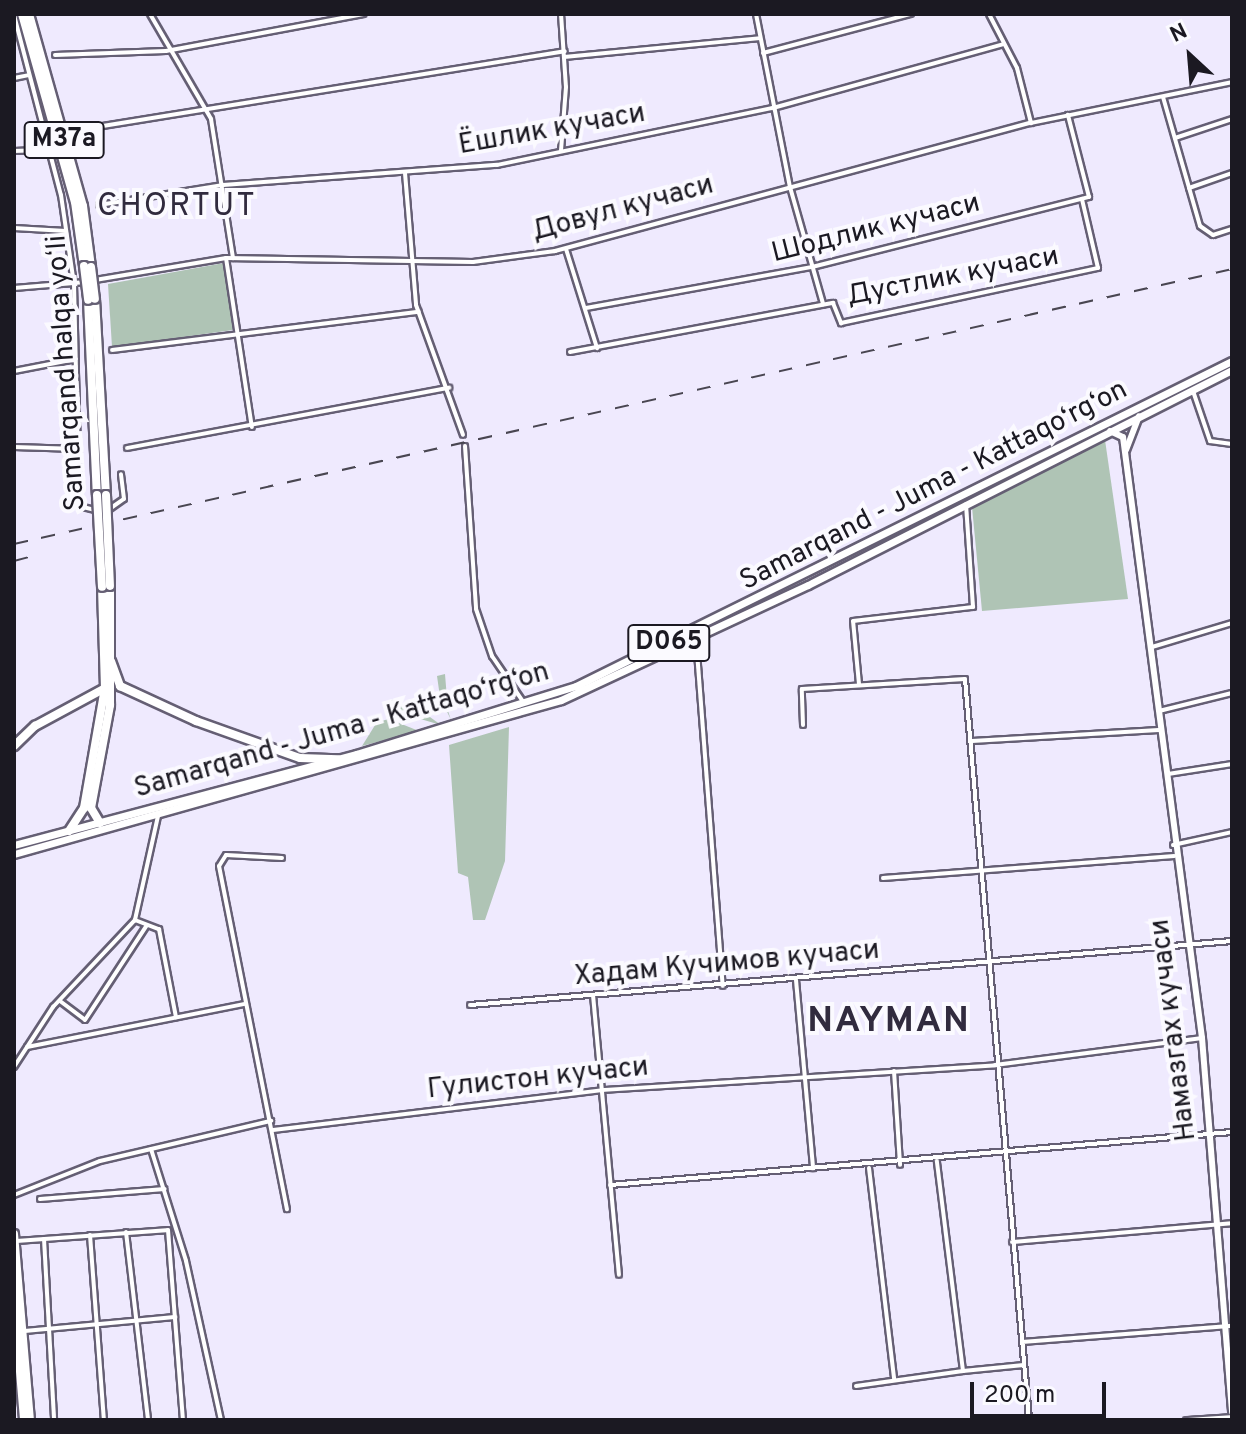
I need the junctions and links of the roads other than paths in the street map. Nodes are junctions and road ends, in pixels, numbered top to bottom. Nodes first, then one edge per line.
1 (22, 14) edge
2 (29, 14) edge
3 (150, 14) edge
4 (364, 14) edge
5 (561, 14) edge
6 (756, 14) edge
7 (911, 14) edge
8 (989, 14) edge
9 (14, 15) edge
10 (760, 38) junction
11 (1003, 44) junction
12 (166, 51) junction
13 (763, 53) junction
14 (564, 54) junction
15 (55, 55) dead end
16 (29, 75) junction
17 (14, 78) edge
18 (1232, 82) edge
19 (1163, 97) junction
20 (773, 108) junction
21 (206, 112) junction
22 (1068, 115) junction
23 (1232, 119) edge
24 (1031, 123) junction
25 (78, 130) dead end
26 (1175, 138) junction
27 (48, 150) junction
28 (14, 151) edge
29 (561, 151) junction
30 (405, 173) junction
31 (1232, 173) edge
32 (223, 185) junction
33 (790, 187) junction
34 (1189, 188) junction
35 (1082, 199) junction
36 (99, 205) dead end
37 (14, 228) edge
38 (1232, 229) edge
39 (66, 231) junction
40 (566, 249) junction
41 (226, 258) junction
42 (233, 258) junction
43 (418, 261) junction
44 (88, 267) junction
45 (812, 267) junction
46 (74, 284) junction
47 (14, 288) edge
48 (823, 304) junction
49 (586, 308) junction
50 (419, 312) junction
51 (236, 333) junction
52 (597, 348) junction
53 (112, 350) dead end
54 (570, 352) dead end
55 (76, 359) junction
56 (1232, 361) edge
57 (1232, 370) edge
58 (14, 371) edge
59 (449, 388) junction
60 (1192, 388) junction
61 (1140, 415) junction
62 (252, 427) junction
63 (1109, 431) junction
64 (463, 435) dead end
65 (1232, 444) edge
66 (465, 446) dead end
67 (14, 447) edge
68 (127, 448) dead end
69 (79, 449) junction
70 (1125, 454) junction
71 (121, 474) dead end
72 (966, 504) junction
73 (925, 520) junction
74 (106, 586) junction
75 (762, 601) junction
76 (1232, 623) edge
77 (696, 639) junction
78 (1149, 647) junction
79 (111, 661) junction
80 (105, 676) junction
81 (859, 684) junction
82 (108, 686) junction
83 (1232, 693) edge
84 (89, 696) junction
85 (526, 705) junction
86 (1157, 712) junction
87 (803, 725) dead end
88 (1159, 730) junction
89 (972, 741) junction
90 (14, 746) edge
91 (338, 759) junction
92 (1232, 764) edge
93 (1166, 775) junction
94 (158, 816) junction
95 (100, 823) junction
96 (69, 831) junction
97 (1232, 832) edge
98 (14, 845) edge
99 (1173, 845) junction
100 (14, 854) edge
101 (1174, 856) junction
102 (282, 858) dead end
103 (985, 867) junction
104 (883, 878) dead end
105 (135, 920) junction
106 (147, 925) junction
107 (1232, 941) edge
108 (1190, 946) junction
109 (988, 961) junction
110 (796, 980) junction
111 (723, 986) junction
112 (593, 995) junction
113 (60, 1001) junction
114 (245, 1004) junction
115 (470, 1005) dead end
116 (176, 1017) junction
117 (1202, 1038) junction
118 (27, 1047) junction
119 (995, 1065) junction
120 (14, 1067) edge
121 (894, 1071) junction
122 (808, 1077) junction
123 (603, 1090) junction
124 (271, 1121) junction
125 (273, 1130) junction
126 (1232, 1132) edge
127 (1209, 1133) junction
128 (151, 1149) junction
129 (1003, 1154) junction
130 (937, 1161) junction
131 (900, 1165) junction
132 (813, 1168) junction
133 (869, 1168) junction
134 (610, 1185) junction
135 (165, 1189) junction
136 (14, 1195) edge
137 (40, 1199) dead end
138 (287, 1209) dead end
139 (1232, 1223) edge
140 (1216, 1225) junction
141 (169, 1227) junction
142 (126, 1232) junction
143 (14, 1234) edge
144 (90, 1235) junction
145 (44, 1239) junction
146 (15, 1241) edge
147 (1012, 1242) junction
148 (619, 1275) dead end
149 (14, 1300) edge
150 (175, 1317) junction
151 (132, 1322) junction
152 (96, 1324) junction
153 (1228, 1326) edge
154 (51, 1328) junction
155 (24, 1331) junction
156 (1022, 1342) junction
157 (1024, 1365) junction
158 (963, 1371) junction
159 (894, 1379) junction
160 (856, 1386) dead end
161 (1232, 1414) edge
162 (24, 1420) edge
163 (30, 1420) edge
164 (54, 1420) edge
165 (104, 1420) edge
166 (148, 1420) edge
167 (183, 1420) edge
168 (221, 1420) edge
169 (1029, 1420) edge
170 (1186, 1420) edge

1 - 44 highway, Samarqand halqa yoʻli / M37a
2 - 44 highway, Samarqand halqa yoʻli / M37a
3 - 12 street
4 - 12 street
5 - 14 street
6 - 10 street
7 - 13 street
8 - 11 street
9 - 16 street
10 - 13 street
10 - 14 street
11 - 20 street, Ёшлик кучаси
11 - 24 street
12 - 15 street
12 - 21 street
13 - 20 street
14 - 21 street
14 - 29 street
16 - 17 street
16 - 27 street
18 - 19 street, Довул кучаси
19 - 22 street, Довул кучаси
19 - 26 street
20 - 29 street, Ёшлик кучаси
20 - 33 street
21 - 25 street
21 - 32 street
22 - 24 street, Довул кучаси
22 - 35 street
23 - 26 street
24 - 33 street, Довул кучаси
26 - 34 street
27 - 28 street
27 - 39 street
29 - 30 street, Ёшлик кучаси
30 - 32 street, Ёшлик кучаси
30 - 43 street
31 - 34 street
32 - 36 street, Ёшлик кучаси
32 - 42 street
33 - 40 street, Довул кучаси
33 - 45 street
34 - 38 street
35 - 45 street, Шодлик кучаси
35 - 48 street, Дустлик кучаси
37 - 39 street
39 - 46 street
40 - 43 street, Довул кучаси
40 - 49 street
41 - 42 street, Довул кучаси
41 - 46 street, Довул кучаси
41 - 51 street
42 - 43 street, Довул кучаси
43 - 50 street
44 - 74 highway, Samarqand halqa yoʻli / M37a, bridge
45 - 48 street
45 - 49 street, Шодлик кучаси
46 - 47 street, Довул кучаси
46 - 55 street
48 - 52 street, Дустлик кучаси
49 - 52 street
50 - 51 street
50 - 59 street
51 - 53 street
51 - 62 street
52 - 54 street, Дустлик кучаси
55 - 58 street
55 - 69 street
56 - 73 main road, Samarqand - Juma - Kattaqo‘rg‘on / D065
57 - 60 main road, Samarqand - Juma - Kattaqo‘rg‘on / D065
59 - 62 street
59 - 64 street
60 - 61 main road, Samarqand - Juma - Kattaqo‘rg‘on / D065
60 - 65 street
61 - 63 main road, Samarqand - Juma - Kattaqo‘rg‘on / D065
61 - 70 street
62 - 68 street
63 - 70 street
63 - 72 main road, Samarqand - Juma - Kattaqo‘rg‘on / D065
66 - 85 street
67 - 69 street
69 - 71 street
70 - 78 street, Намазгах кучаси
72 - 73 main road, Samarqand - Juma - Kattaqo‘rg‘on / D065
72 - 81 street
73 - 75 main road, Samarqand - Juma - Kattaqo‘rg‘on / D065
74 - 79 highway, Samarqand halqa yoʻli / M37a
74 - 80 highway, Samarqand halqa yoʻli / M37a
75 - 77 main road, Samarqand - Juma - Kattaqo‘rg‘on / D065
75 - 85 main road, Samarqand - Juma - Kattaqo‘rg‘on / D065
76 - 78 street
77 - 94 main road, Samarqand - Juma - Kattaqo‘rg‘on / D065
77 - 111 street
78 - 86 street, Намазгах кучаси
79 - 82 highway, Samarqand halqa yoʻli / M37a
79 - 91 highway
80 - 82 highway, Samarqand halqa yoʻli / M37a
80 - 84 highway
81 - 87 street
81 - 89 street
82 - 84 highway
82 - 95 highway, Samarqand halqa yoʻli / M37a
82 - 96 highway, Samarqand halqa yoʻli / M37a
83 - 86 street
84 - 90 highway
85 - 91 main road, Samarqand - Juma - Kattaqo‘rg‘on / D065
86 - 88 street, Намазгах кучаси
88 - 89 street
88 - 93 street, Намазгах кучаси
89 - 103 street
91 - 95 main road, Samarqand - Juma - Kattaqo‘rg‘on / D065
92 - 93 street
93 - 99 street, Намазгах кучаси
94 - 100 main road, Samarqand - Juma - Kattaqo‘rg‘on / D065
94 - 105 street
95 - 96 main road, Samarqand - Juma - Kattaqo‘rg‘on / D065
96 - 98 main road, Samarqand - Juma - Kattaqo‘rg‘on / D065
97 - 99 street
99 - 101 street, Намазгах кучаси
101 - 103 street
101 - 108 street, Намазгах кучаси
102 - 114 street
103 - 104 street
103 - 109 street
105 - 106 street
105 - 113 street
106 - 113 street
106 - 116 street
107 - 108 street, Хадам Кучимов кучаси
108 - 109 street, Хадам Кучимов кучаси
108 - 117 street, Намазгах кучаси
109 - 110 street, Хадам Кучимов кучаси
109 - 119 street
110 - 111 street, Хадам Кучимов кучаси
110 - 122 street
111 - 112 street, Хадам Кучимов кучаси
112 - 115 street, Хадам Кучимов кучаси
112 - 123 street
113 - 118 street
114 - 116 street
114 - 124 street
116 - 118 street
117 - 119 street, Гулистон кучаси
117 - 127 street, Намазгах кучаси
118 - 120 street
119 - 121 street, Гулистон кучаси
119 - 129 street
121 - 122 street, Гулистон кучаси
121 - 131 street
122 - 123 street, Гулистон кучаси
122 - 132 street
123 - 125 street, Гулистон кучаси
123 - 134 street
124 - 125 street
124 - 128 street
125 - 138 street
126 - 127 street
127 - 129 street
127 - 140 street, Намазгах кучаси
128 - 135 street
128 - 136 street
129 - 130 street
129 - 147 street
130 - 131 street
130 - 158 street
131 - 133 street
132 - 133 street
132 - 134 street
133 - 159 street
134 - 148 street
135 - 137 street
135 - 141 street
139 - 140 street
140 - 147 street
140 - 153 street, Намазгах кучаси
141 - 142 street
141 - 150 street
141 - 168 street
142 - 144 street
142 - 151 street
143 - 146 highway
144 - 145 street
144 - 152 street
145 - 146 street
145 - 154 street
146 - 155 highway
147 - 156 street
149 - 162 highway
150 - 151 street
150 - 167 street
151 - 152 street
151 - 166 street
152 - 154 street
152 - 165 street
153 - 156 street
153 - 161 street, Намазгах кучаси
154 - 155 street
154 - 164 street
155 - 163 highway
156 - 157 street
157 - 158 street
157 - 169 street
158 - 159 street
159 - 160 street
161 - 170 street

